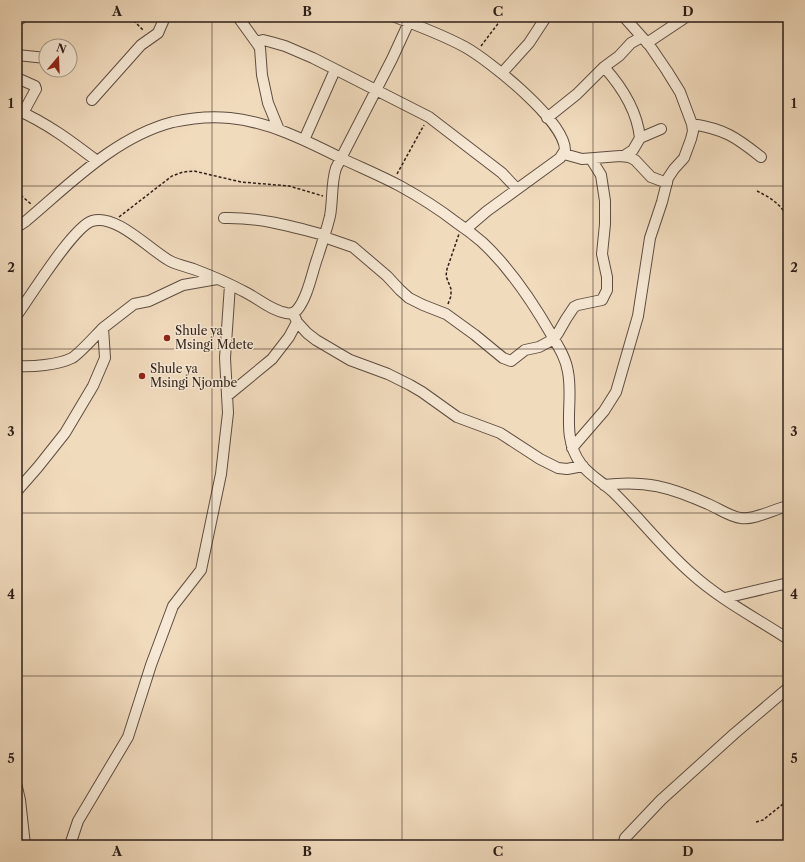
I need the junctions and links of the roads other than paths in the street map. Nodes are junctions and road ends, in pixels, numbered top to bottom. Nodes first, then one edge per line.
1 (23, 17) edge
2 (165, 17) edge
3 (238, 17) edge
4 (395, 17) edge
5 (546, 17) edge
6 (624, 17) edge
7 (686, 17) edge
8 (17, 21) edge
9 (409, 22) junction
10 (644, 40) junction
11 (256, 42) junction
12 (17, 55) edge
13 (38, 57) edge
14 (604, 67) junction
15 (335, 70) junction
16 (502, 73) junction
17 (17, 78) edge
18 (375, 91) junction
19 (92, 100) dead end
20 (20, 111) edge
21 (547, 118) junction
22 (692, 124) junction
23 (661, 129) dead end
24 (279, 130) junction
25 (640, 138) junction
26 (304, 140) junction
27 (564, 154) junction
28 (624, 156) junction
29 (761, 157) dead end
30 (342, 158) junction
31 (591, 159) junction
32 (97, 161) junction
33 (667, 183) junction
34 (517, 189) junction
35 (224, 218) dead end
36 (17, 227) edge
37 (464, 228) junction
38 (324, 236) junction
39 (217, 280) junction
40 (230, 285) junction
41 (17, 315) edge
42 (295, 318) junction
43 (103, 328) junction
44 (554, 339) junction
45 (17, 366) edge
46 (227, 396) junction
47 (572, 448) junction
48 (583, 466) junction
49 (604, 485) junction
50 (17, 491) edge
51 (788, 506) edge
52 (788, 583) edge
53 (725, 598) junction
54 (788, 638) edge
55 (788, 688) edge
56 (17, 787) edge
57 (624, 841) edge
58 (24, 845) edge
59 (70, 845) edge
60 (617, 845) edge

1 - 8 street
2 - 19 street
3 - 11 street
4 - 9 street
5 - 16 street
6 - 10 street
7 - 10 street
9 - 16 street
9 - 18 street
10 - 14 street
10 - 22 street
11 - 15 street
11 - 24 street
12 - 13 street
14 - 21 street
14 - 25 street
15 - 18 street
15 - 26 street
16 - 21 street
17 - 20 street
18 - 30 street
18 - 34 street
20 - 32 street
21 - 27 street
22 - 29 street
22 - 33 street
23 - 25 street
24 - 26 street
24 - 32 street
25 - 28 street
26 - 30 street
27 - 31 street
27 - 34 street
28 - 31 street
28 - 33 street
30 - 37 street
30 - 38 street
31 - 44 street
32 - 36 street
33 - 47 street
34 - 37 street
35 - 38 street
37 - 44 street
38 - 42 street
38 - 44 street
39 - 40 street
39 - 41 street
39 - 43 street
40 - 42 street
40 - 46 street
42 - 46 street
42 - 48 street
43 - 45 street
43 - 50 street
44 - 47 street
46 - 59 street
47 - 48 street
48 - 49 street
49 - 51 street
49 - 53 street
52 - 53 street
53 - 54 street
55 - 57 street
56 - 58 street
57 - 60 street

